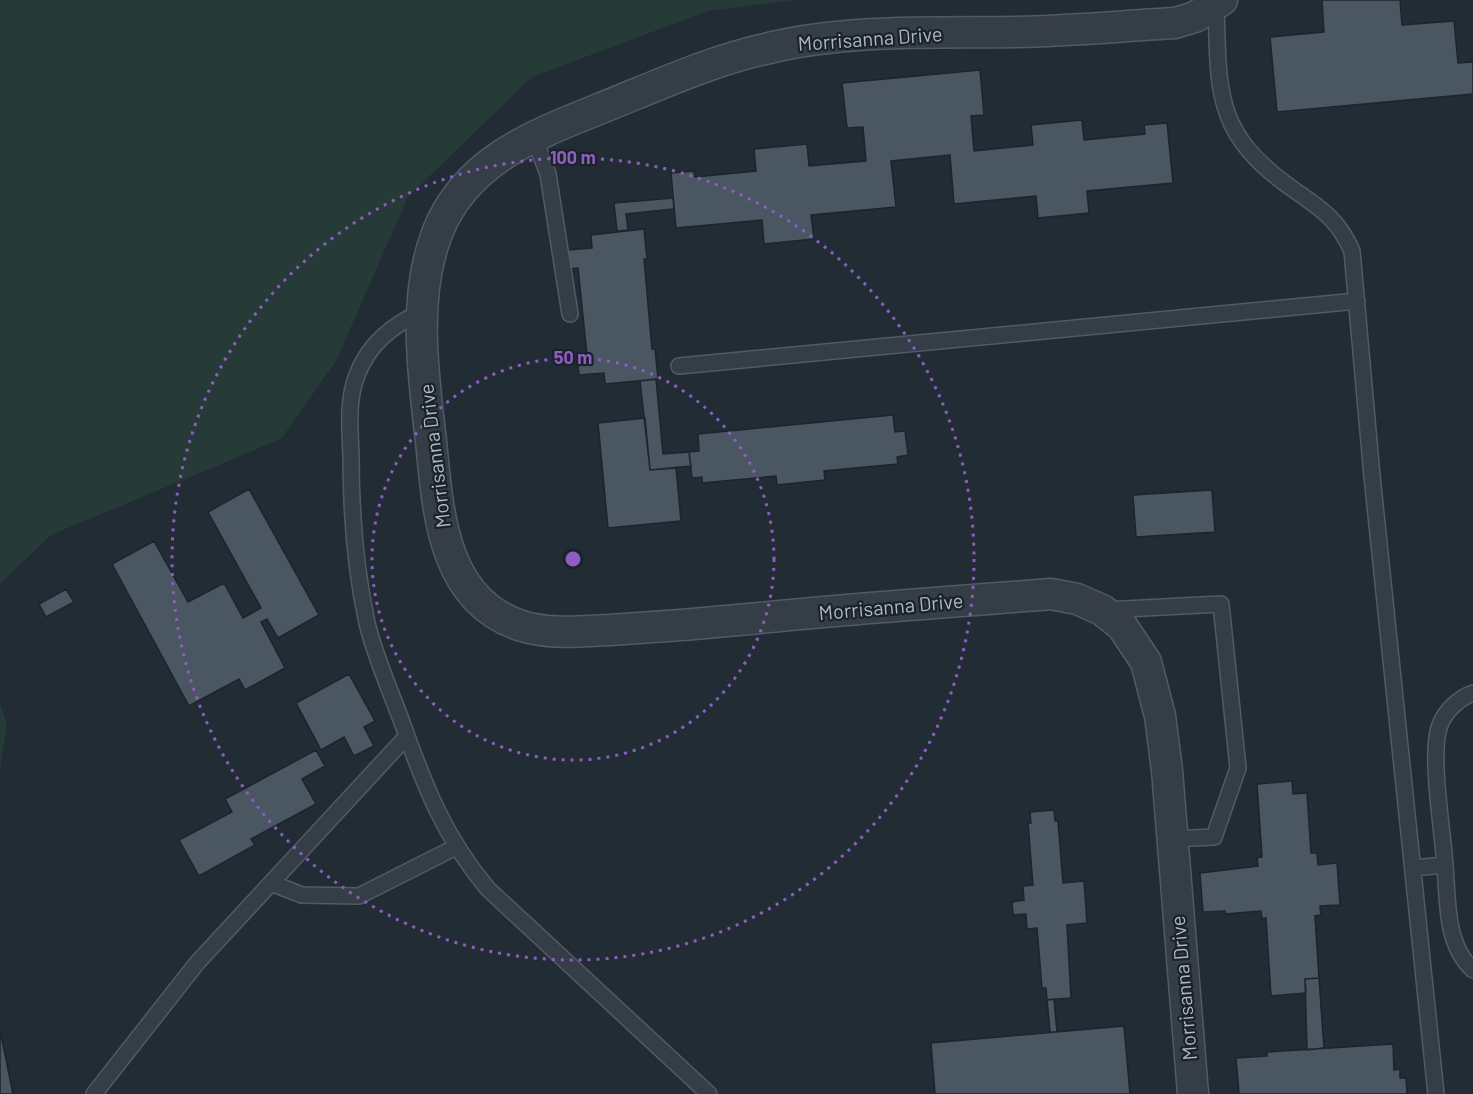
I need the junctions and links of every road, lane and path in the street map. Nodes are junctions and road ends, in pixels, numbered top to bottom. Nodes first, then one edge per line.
1 (1219, 3) edge
2 (534, 137) junction
3 (1357, 301) junction
4 (423, 311) junction
5 (570, 314) dead end
6 (679, 366) dead end
7 (1102, 610) junction
8 (1473, 693) edge
9 (407, 735) junction
10 (1172, 839) junction
11 (456, 847) junction
12 (1445, 866) junction
13 (1413, 868) junction
14 (271, 883) junction
15 (1473, 970) edge
16 (94, 1094) edge
17 (709, 1094) edge
18 (1193, 1094) edge
19 (1436, 1094) edge

1 - 2 street, Morrisanna Drive
1 - 3 lane
2 - 4 street, Morrisanna Drive
2 - 5 lane
3 - 6 lane
3 - 13 lane
4 - 7 street, Morrisanna Drive
4 - 9 lane
7 - 10 street, Morrisanna Drive
7 - 10 lane
8 - 12 lane
9 - 11 lane
9 - 14 lane
10 - 18 street, Morrisanna Drive
11 - 14 lane
11 - 17 lane
12 - 13 lane
12 - 15 lane
13 - 19 lane
14 - 16 lane

